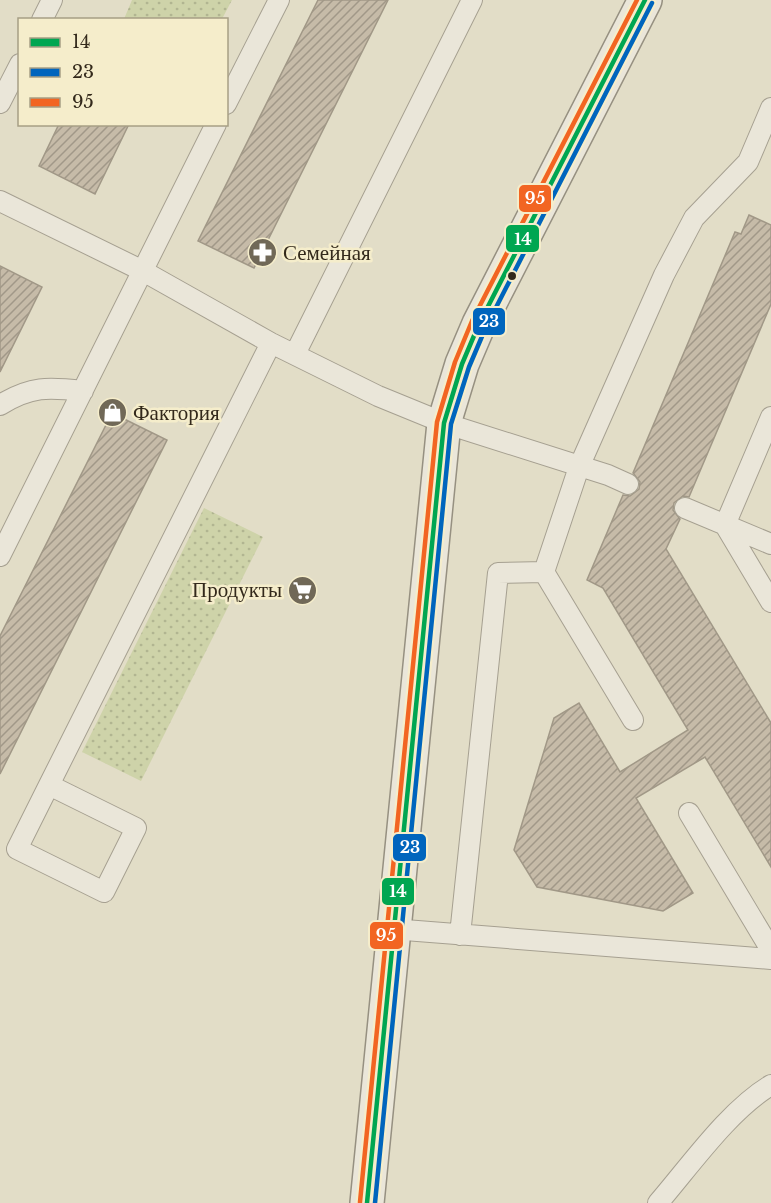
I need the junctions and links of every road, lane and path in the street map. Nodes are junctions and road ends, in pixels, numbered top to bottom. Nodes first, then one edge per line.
1 (52, 0) edge
2 (279, 0) edge
3 (472, 0) edge
4 (645, 0) edge
5 (43, 18) edge
6 (18, 68) edge
7 (228, 100) edge
8 (0, 103) edge
9 (771, 108) edge
10 (215, 126) edge
11 (0, 201) edge
12 (143, 271) junction
13 (271, 343) junction
14 (295, 354) junction
15 (83, 391) junction
16 (0, 405) edge
17 (771, 417) edge
18 (444, 423) junction
19 (579, 467) junction
20 (628, 484) dead end
21 (685, 508) dead end
22 (725, 525) junction
23 (771, 544) edge
24 (0, 556) edge
25 (544, 572) junction
26 (771, 602) edge
27 (633, 720) dead end
28 (49, 785) junction
29 (689, 813) dead end
30 (392, 929) junction
31 (460, 935) junction
32 (771, 950) edge
33 (771, 959) edge
34 (771, 1085) edge
35 (367, 1203) edge
36 (658, 1203) edge

1 - 5 lane
2 - 7 lane
3 - 14 lane
4 - 18 main road
6 - 8 lane
9 - 19 lane
10 - 12 lane
11 - 12 lane
12 - 13 lane
12 - 15 lane
13 - 14 lane
13 - 28 lane
14 - 18 lane
15 - 16 lane
15 - 24 lane
17 - 22 lane
18 - 19 lane
18 - 30 main road
19 - 20 lane
19 - 25 lane
21 - 22 lane
22 - 23 lane
22 - 26 lane
25 - 27 lane
25 - 31 lane
28 - 28 lane
29 - 32 lane
30 - 31 lane
30 - 35 main road
31 - 33 lane
34 - 36 lane

